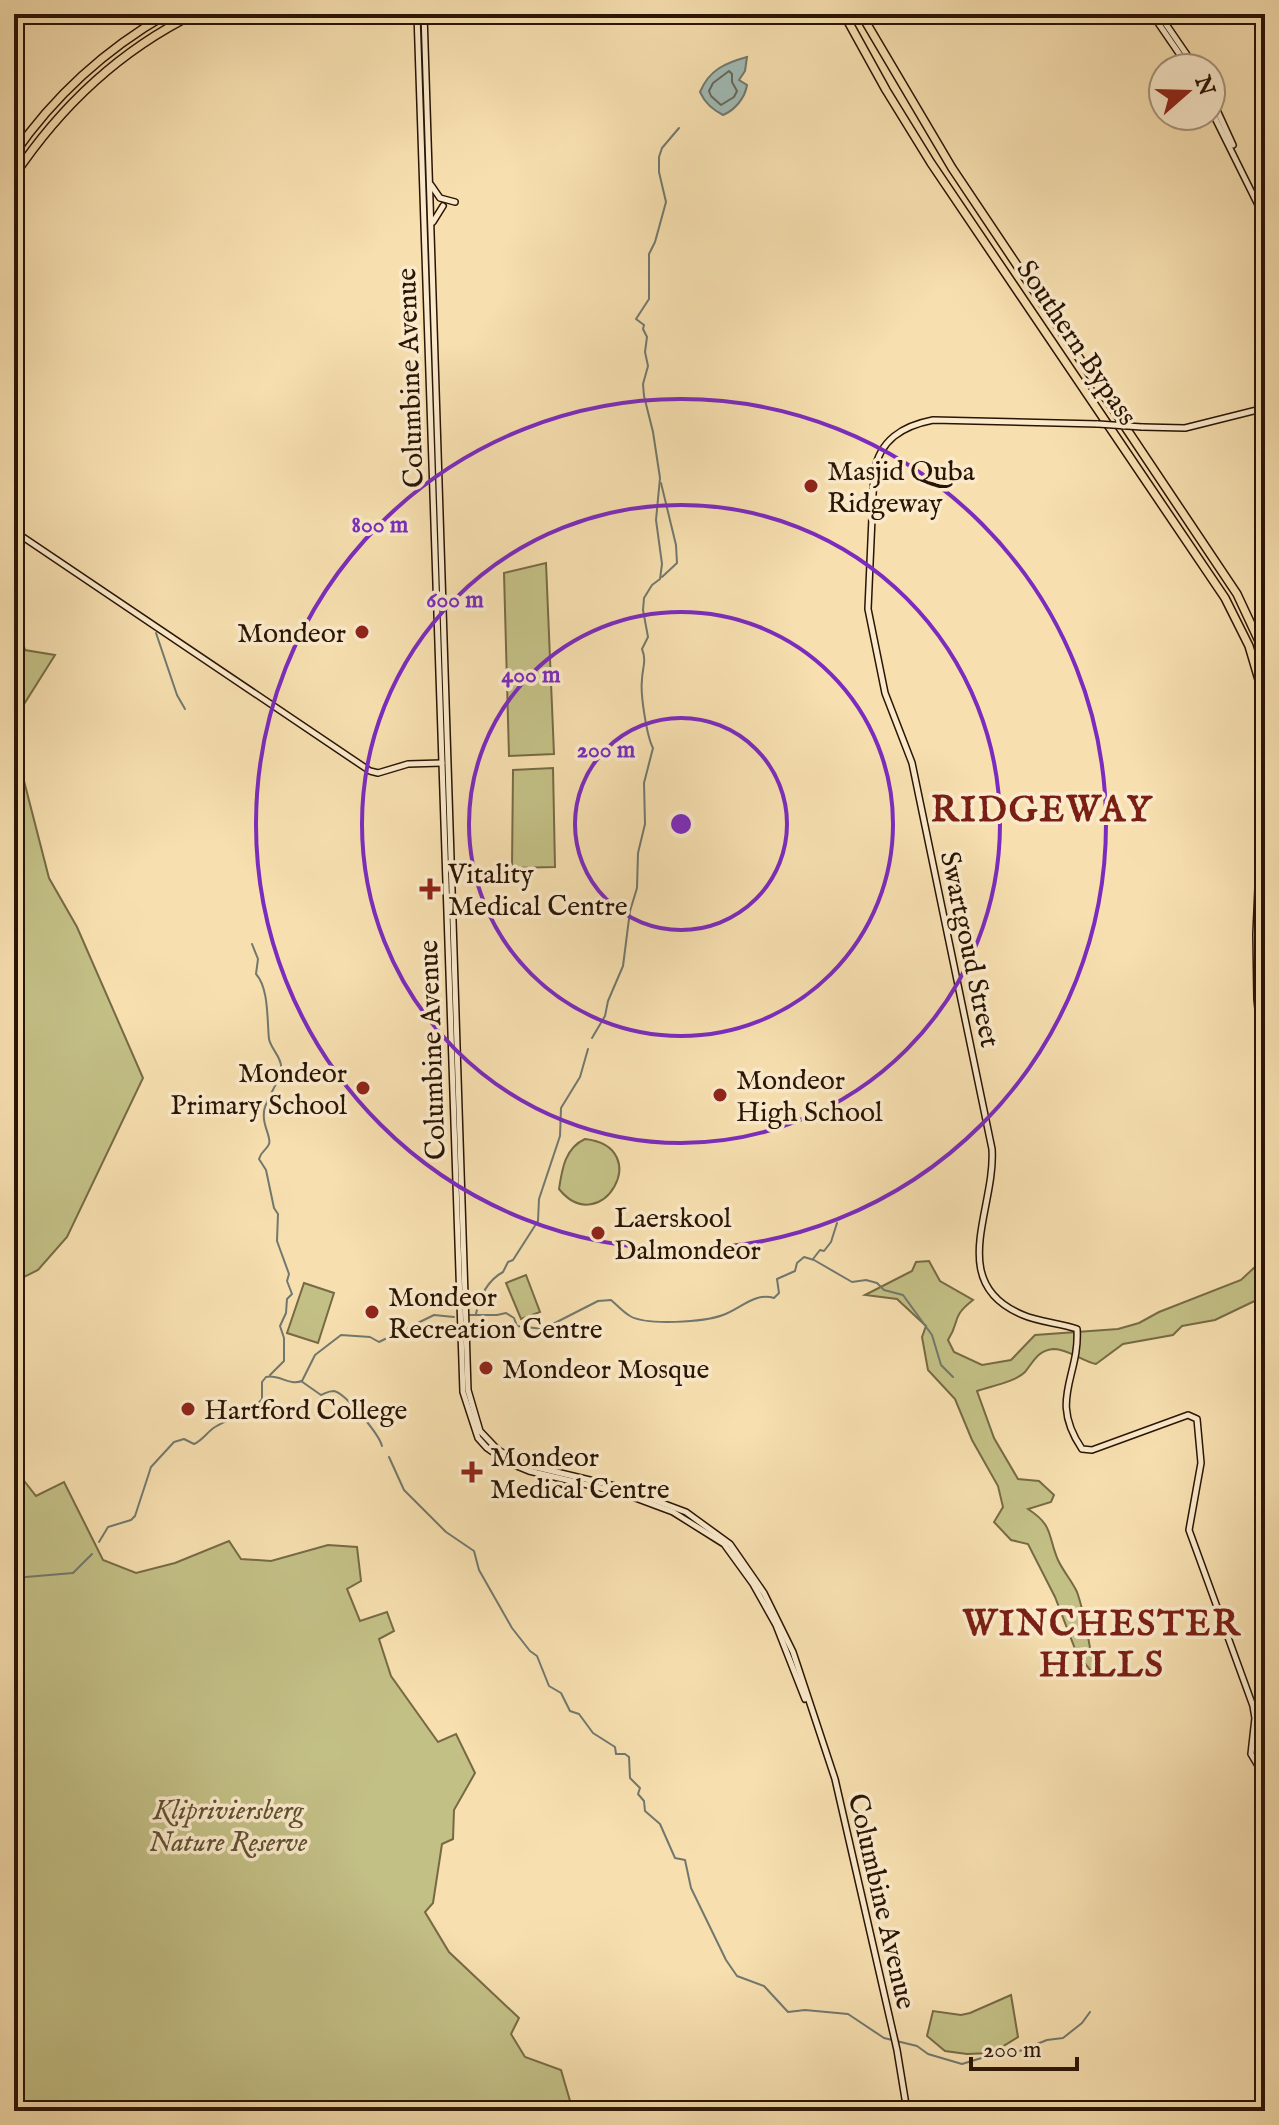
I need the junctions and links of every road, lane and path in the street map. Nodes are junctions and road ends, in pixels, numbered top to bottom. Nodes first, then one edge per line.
1 (167, 14) edge
2 (194, 14) edge
3 (417, 14) edge
4 (424, 14) edge
5 (844, 14) edge
6 (861, 14) edge
7 (1152, 14) edge
8 (1159, 14) edge
9 (1256, 17) edge
10 (1265, 27) edge
11 (1178, 52) edge
12 (1185, 52) edge
13 (1223, 132) edge
14 (1226, 132) edge
15 (14, 154) edge
16 (1240, 164) junction
17 (14, 176) edge
18 (429, 180) junction
19 (455, 202) dead end
20 (443, 206) dead end
21 (1265, 219) edge
22 (431, 231) junction
23 (1265, 406) edge
24 (434, 437) junction
25 (14, 531) edge
26 (1249, 646) junction
27 (1265, 654) edge
28 (1265, 700) edge
29 (1265, 749) edge
30 (444, 763) junction
31 (1263, 1010) edge
32 (1265, 1766) edge
33 (907, 2111) edge

1 - 15 highway
2 - 17 highway
3 - 24 main road, Columbine Avenue
4 - 18 main road, Columbine Avenue
5 - 26 highway, Southern Bypass
6 - 27 highway, Southern Bypass
7 - 11 main road
8 - 12 main road
9 - 10 highway
13 - 16 main road
14 - 16 main road
16 - 21 main road
18 - 19 main road
18 - 22 main road, Columbine Avenue
20 - 22 main road
22 - 24 main road, Columbine Avenue
23 - 32 main road, Swartgoud Street, bridge
24 - 30 main road, Columbine Avenue
25 - 30 main road
26 - 28 highway, Southern Bypass
26 - 29 highway
29 - 31 highway
30 - 33 main road, Columbine Avenue

